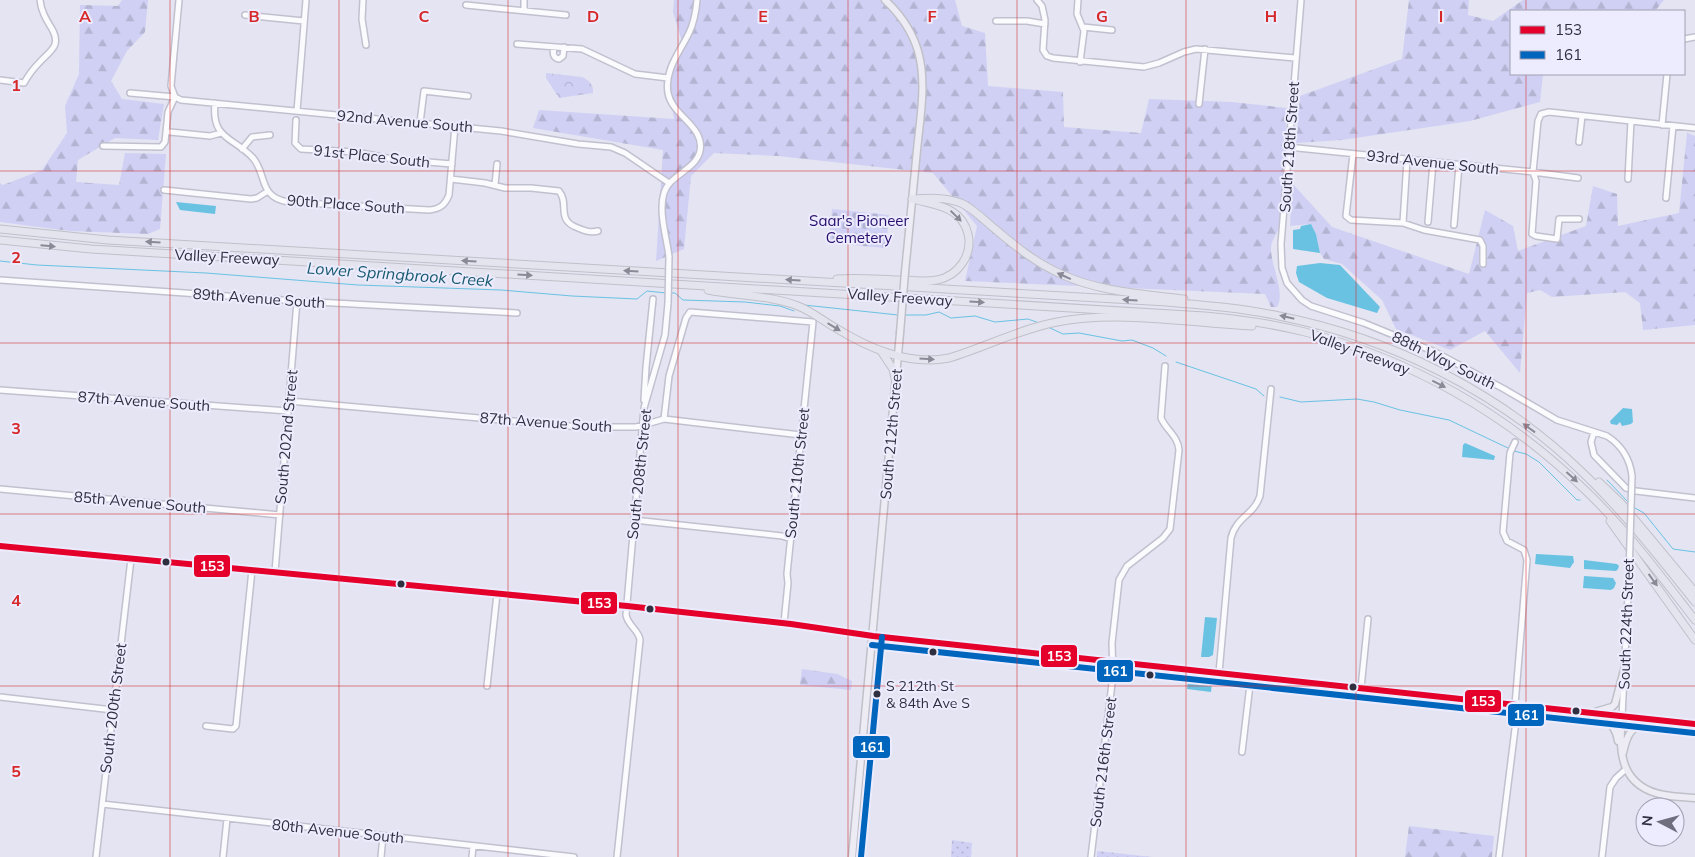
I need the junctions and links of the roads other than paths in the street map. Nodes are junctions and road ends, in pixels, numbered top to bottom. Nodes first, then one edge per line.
1 (40, 0) edge
2 (179, 0) edge
3 (306, 0) edge
4 (363, 0) edge
5 (524, 0) edge
6 (698, 0) edge
7 (885, 0) edge
8 (1038, 0) edge
9 (1078, 0) edge
10 (1301, 0) edge
11 (466, 5) dead end
12 (524, 11) junction
13 (245, 15) dead end
14 (566, 15) dead end
15 (304, 21) junction
16 (996, 21) dead end
17 (1045, 24) junction
18 (1083, 27) junction
19 (1112, 30) dead end
20 (517, 44) dead end
21 (366, 45) dead end
22 (554, 47) junction
23 (564, 47) junction
24 (1205, 49) junction
25 (1295, 58) junction
26 (1080, 62) junction
27 (1666, 75) edge
28 (668, 78) junction
29 (0, 80) edge
30 (130, 93) dead end
31 (468, 96) dead end
32 (175, 97) junction
33 (215, 104) junction
34 (1199, 104) dead end
35 (297, 111) junction
36 (1582, 116) junction
37 (296, 120) dead end
38 (1631, 121) junction
39 (420, 123) junction
40 (1662, 125) junction
41 (455, 126) junction
42 (1673, 126) junction
43 (1695, 128) edge
44 (170, 132) dead end
45 (221, 133) junction
46 (270, 135) dead end
47 (1579, 142) dead end
48 (103, 146) dead end
49 (1288, 147) junction
50 (242, 149) junction
51 (1353, 154) junction
52 (1407, 160) junction
53 (1433, 163) junction
54 (452, 164) junction
55 (497, 164) dead end
56 (1459, 165) junction
57 (1534, 172) junction
58 (1578, 178) dead end
59 (450, 179) junction
60 (1628, 179) dead end
61 (669, 183) junction
62 (495, 185) junction
63 (164, 190) dead end
64 (268, 192) junction
65 (1666, 198) dead end
66 (912, 199) junction
67 (1579, 220) dead end
68 (1428, 222) dead end
69 (1403, 223) junction
70 (1454, 224) dead end
71 (0, 230) edge
72 (598, 231) dead end
73 (0, 240) edge
74 (1483, 264) dead end
75 (0, 280) edge
76 (815, 281) junction
77 (683, 285) junction
78 (1293, 291) joint
79 (653, 299) dead end
80 (297, 301) junction
81 (1214, 306) junction
82 (517, 314) dead end
83 (816, 320) junction
84 (1278, 327) junction
85 (879, 349) junction
86 (898, 357) junction
87 (1164, 366) dead end
88 (896, 383) junction
89 (1271, 389) dead end
90 (0, 390) edge
91 (289, 401) junction
92 (644, 408) junction
93 (288, 411) junction
94 (664, 419) junction
95 (642, 425) junction
96 (1594, 432) junction
97 (801, 435) junction
98 (1512, 448) dead end
99 (1567, 458) junction
100 (0, 489) edge
101 (1593, 498) junction
102 (1695, 498) edge
103 (280, 515) junction
104 (634, 520) junction
105 (791, 539) junction
106 (0, 546) edge
107 (131, 559) junction
108 (252, 570) junction
109 (275, 572) junction
110 (1695, 592) edge
111 (497, 594) junction
112 (1695, 602) edge
113 (627, 606) junction
114 (1368, 619) dead end
115 (1695, 620) edge
116 (784, 623) junction
117 (873, 636) junction
118 (1695, 640) edge
119 (1113, 662) junction
120 (1624, 670) junction
121 (1219, 673) junction
122 (1251, 676) junction
123 (487, 686) dead end
124 (1361, 688) junction
125 (0, 697) edge
126 (1517, 705) junction
127 (113, 710) junction
128 (1592, 713) junction
129 (1622, 716) junction
130 (1661, 720) junction
131 (1695, 724) edge
132 (206, 726) dead end
133 (1620, 749) junction
134 (1242, 752) dead end
135 (1622, 759) junction
136 (1626, 769) junction
137 (1695, 798) edge
138 (102, 804) junction
139 (227, 819) junction
140 (383, 836) junction
141 (473, 846) junction
142 (96, 857) edge
143 (223, 857) edge
144 (381, 857) edge
145 (472, 857) edge
146 (574, 857) edge
147 (616, 857) edge
148 (852, 857) edge
149 (1091, 857) edge
150 (1499, 857) edge
151 (1602, 857) edge

1 - 29 street
2 - 32 street
3 - 15 street
4 - 21 street
5 - 12 street
6 - 28 street
7 - 66 main road, South 212th Street
8 - 17 street
9 - 18 street
10 - 25 street, South 218th Street
11 - 12 street
12 - 14 street
13 - 15 street
15 - 35 street
16 - 17 street
17 - 26 street
18 - 19 street
18 - 26 street
20 - 22 street
22 - 23 street
22 - 23 street
23 - 28 street
24 - 25 street
24 - 26 street
24 - 34 street
25 - 49 street, South 218th Street
27 - 40 street
28 - 61 street
30 - 32 street, 92nd Avenue South
31 - 39 street
32 - 33 street, 92nd Avenue South
32 - 48 street
33 - 35 street, 92nd Avenue South
33 - 45 street
35 - 39 street, 92nd Avenue South
36 - 38 street
36 - 47 street
36 - 57 street
37 - 54 street, 91st Place South
38 - 40 street
38 - 60 street
39 - 41 street, 92nd Avenue South
40 - 42 street
41 - 54 street
41 - 61 street, 92nd Avenue South
42 - 43 street
42 - 65 street
44 - 45 street
45 - 50 street
46 - 50 street
49 - 51 street, 93rd Avenue South
49 - 78 street, South 218th Street
50 - 64 street
51 - 52 street, 93rd Avenue South
51 - 69 street
52 - 53 street, 93rd Avenue South
52 - 69 street
53 - 56 street, 93rd Avenue South
53 - 68 street
54 - 59 street
55 - 62 street
56 - 57 street, 93rd Avenue South
56 - 70 street
57 - 58 street, 93rd Avenue South
57 - 67 street
59 - 62 street
59 - 64 street, 90th Place South
61 - 92 street, South 208th Street, bridge
62 - 72 street
63 - 64 street, 90th Place South
66 -> 76 highway
81 -> 66 highway
66 - 86 main road, South 212th Street, bridge
69 - 74 street
76 -> 71 highway, Valley Freeway
73 -> 77 highway, Valley Freeway
75 - 80 street, 89th Avenue South
81 -> 76 highway, Valley Freeway
77 - 83 highway
77 -> 84 highway, Valley Freeway
78 - 96 street, 88th Way South
79 - 92 street
80 - 82 street, 89th Avenue South
80 - 91 street, South 202nd Street
99 -> 81 highway, Valley Freeway
83 -> 85 highway
83 - 94 street
83 - 97 street, South 210th Street
86 -> 84 highway
84 -> 101 highway, Valley Freeway
85 - 86 highway
85 - 88 highway
86 - 88 main road, South 212th Street
87 - 119 street, South 216th Street
88 - 117 main road, South 212th Street
89 - 121 street
90 - 93 street, 87th Avenue South
91 - 93 street, South 202nd Street
91 - 95 street, 87th Avenue South
92 - 95 street, South 208th Street
93 - 103 street, South 202nd Street
94 - 95 street, 87th Avenue South
94 - 97 street, 87th Avenue South
95 - 104 street, South 208th Street
96 - 102 street
96 - 120 street, South 224th Street, bridge
97 - 105 street, South 210th Street
98 - 126 street
99 - 110 highway
99 - 112 highway, Valley Freeway
100 - 103 street, 85th Avenue South
101 - 115 highway, Valley Freeway
101 -> 118 highway
103 - 109 street, South 202nd Street
104 - 105 street
104 - 113 street, South 208th Street
105 - 116 street, South 210th Street
106 - 107 main road
107 - 108 main road
107 - 127 street, South 200th Street
108 - 109 main road
108 - 132 street
109 - 111 main road
111 - 113 main road
111 - 123 street
113 - 116 main road
113 - 147 street, South 208th Street
114 - 124 street
116 - 117 main road
117 - 119 main road
117 - 148 main road, South 212th Street
119 - 121 main road
119 - 149 street, South 216th Street
120 - 128 main road
120 - 129 street, South 224th Street
121 - 122 main road
122 - 124 main road
122 - 134 street
124 - 126 main road
125 - 127 street
126 - 128 main road
126 - 150 street
127 - 138 street, South 200th Street
128 - 129 main road
128 - 133 main road
129 - 130 main road
129 - 133 main road, South 224th Street
130 - 131 main road
130 - 135 main road
133 - 135 main road, South 224th Street
135 - 136 main road, South 224th Street
136 - 137 main road
136 - 151 street
138 - 139 street, 80th Avenue South
138 - 142 street, South 200th Street
139 - 140 street, 80th Avenue South
139 - 143 street
140 - 141 street, 80th Avenue South
140 - 144 street
141 - 145 street
141 - 146 street, 80th Avenue South

